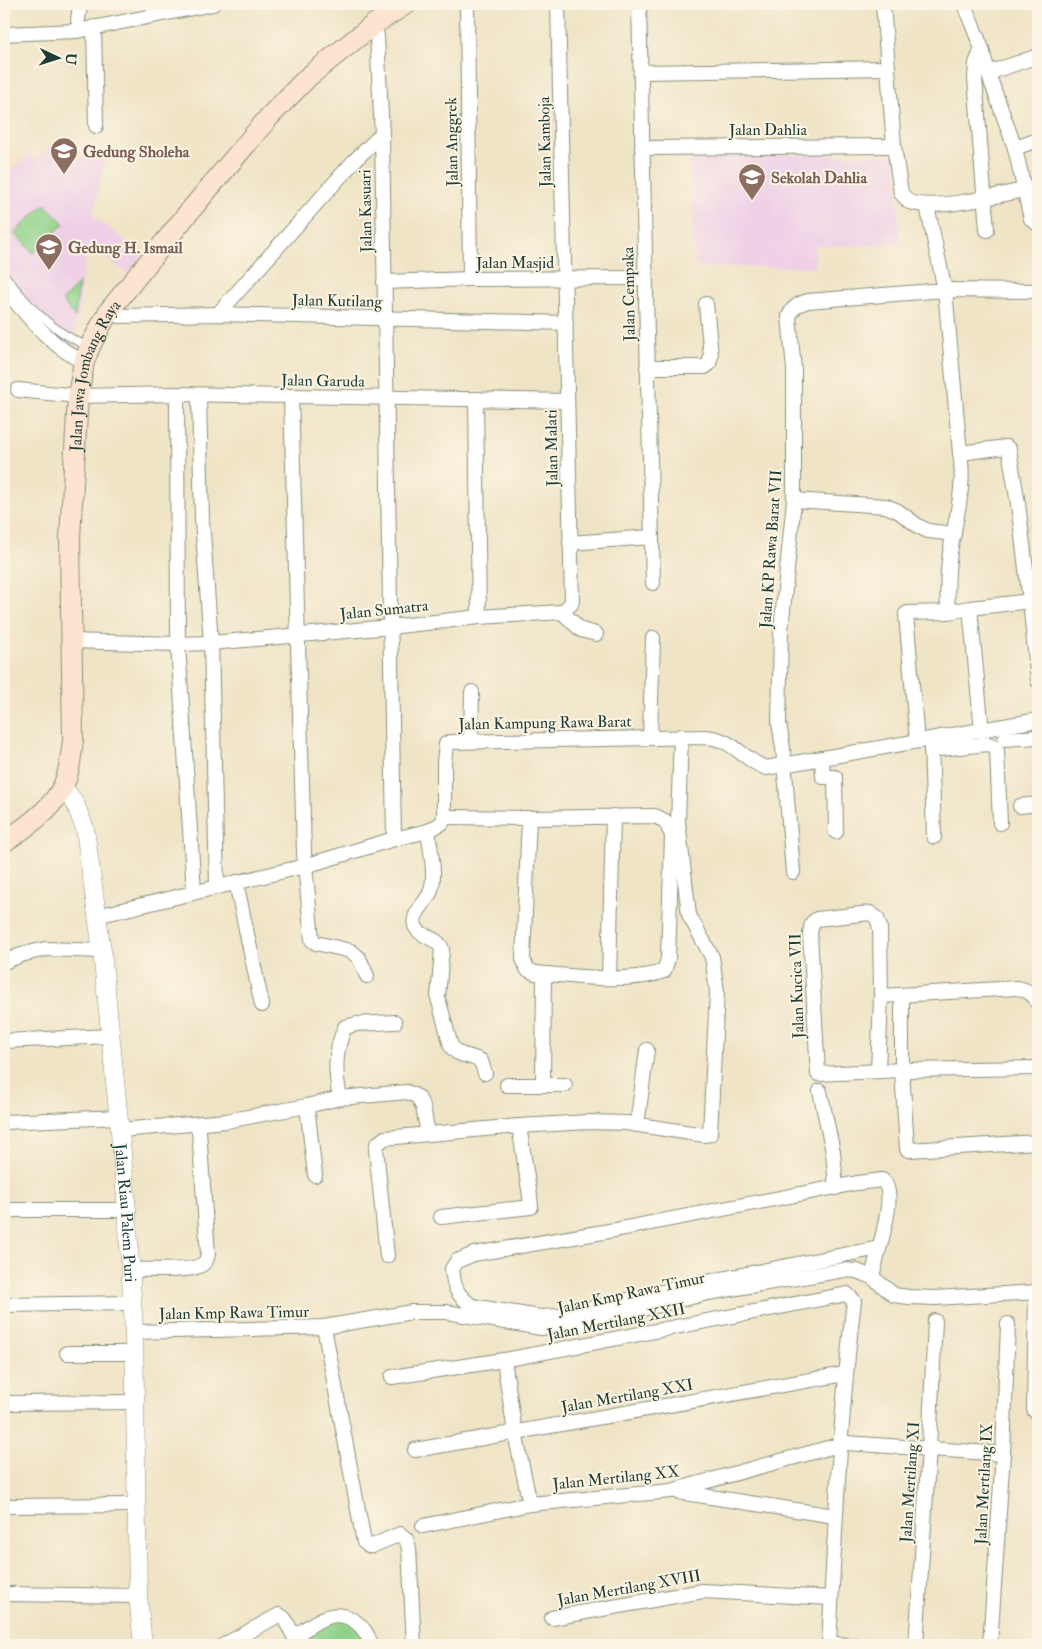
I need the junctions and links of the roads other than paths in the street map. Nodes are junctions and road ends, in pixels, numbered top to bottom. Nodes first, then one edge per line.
1 (80, 4) edge
2 (206, 4) edge
3 (406, 4) edge
4 (467, 4) edge
5 (558, 4) edge
6 (639, 4) edge
7 (883, 4) edge
8 (964, 4) edge
9 (78, 20) dead end
10 (373, 25) junction
11 (94, 28) junction
12 (4, 34) edge
13 (982, 49) junction
14 (1038, 56) edge
15 (888, 68) junction
16 (640, 72) junction
17 (988, 73) junction
18 (96, 126) dead end
19 (382, 134) junction
20 (1038, 140) edge
21 (894, 146) junction
22 (642, 148) junction
23 (1015, 148) junction
24 (1024, 190) junction
25 (985, 198) junction
26 (927, 206) junction
27 (1038, 224) edge
28 (988, 230) dead end
29 (4, 274) edge
30 (645, 278) junction
31 (470, 279) junction
32 (565, 280) junction
33 (384, 282) junction
34 (4, 288) edge
35 (1038, 289) edge
36 (945, 290) junction
37 (706, 304) dead end
38 (109, 311) junction
39 (218, 314) junction
40 (385, 318) junction
41 (566, 323) junction
42 (87, 355) junction
43 (647, 367) junction
44 (18, 390) dead end
45 (176, 394) junction
46 (78, 396) junction
47 (199, 396) junction
48 (291, 396) junction
49 (386, 398) junction
50 (476, 400) junction
51 (567, 401) junction
52 (960, 453) junction
53 (794, 500) junction
54 (954, 534) junction
55 (651, 537) junction
56 (570, 543) junction
57 (653, 583) dead end
58 (1030, 601) junction
59 (970, 608) junction
60 (562, 612) junction
61 (948, 612) junction
62 (479, 617) junction
63 (390, 627) junction
64 (596, 634) dead end
65 (297, 636) junction
66 (653, 638) dead end
67 (70, 641) junction
68 (211, 643) junction
69 (178, 644) junction
70 (1038, 681) edge
71 (472, 692) dead end
72 (1038, 720) edge
73 (982, 730) junction
74 (681, 736) junction
75 (650, 737) junction
76 (1038, 737) edge
77 (1005, 739) dead end
78 (471, 741) junction
79 (926, 743) junction
80 (822, 758) junction
81 (784, 764) junction
82 (63, 787) junction
83 (1038, 804) edge
84 (1020, 806) dead end
85 (613, 816) junction
86 (444, 817) junction
87 (529, 818) junction
88 (1000, 823) dead end
89 (428, 831) junction
90 (836, 832) dead end
91 (934, 837) dead end
92 (394, 839) junction
93 (4, 842) edge
94 (305, 866) junction
95 (793, 872) dead end
96 (236, 882) junction
97 (218, 887) junction
98 (194, 892) junction
99 (98, 916) junction
100 (102, 951) junction
101 (4, 962) edge
102 (544, 974) junction
103 (367, 976) dead end
104 (608, 978) junction
105 (902, 995) junction
106 (881, 996) junction
107 (1038, 1004) edge
108 (262, 1005) dead end
109 (395, 1022) dead end
110 (110, 1036) junction
111 (4, 1042) edge
112 (647, 1050) dead end
113 (1038, 1068) edge
114 (902, 1070) junction
115 (878, 1071) junction
116 (485, 1073) dead end
117 (507, 1084) dead end
118 (543, 1084) junction
119 (565, 1085) dead end
120 (820, 1091) dead end
121 (340, 1098) junction
122 (307, 1106) junction
123 (4, 1122) edge
124 (119, 1122) junction
125 (637, 1125) junction
126 (519, 1126) junction
127 (199, 1131) dead end
128 (428, 1134) junction
129 (1038, 1142) edge
130 (315, 1175) dead end
131 (836, 1188) junction
132 (4, 1210) edge
133 (127, 1210) junction
134 (441, 1217) dead end
135 (879, 1248) junction
136 (387, 1256) dead end
137 (130, 1270) junction
138 (872, 1277) junction
139 (1037, 1292) edge
140 (132, 1303) junction
141 (4, 1306) edge
142 (935, 1321) dead end
143 (1008, 1324) dead end
144 (324, 1327) junction
145 (134, 1332) junction
146 (68, 1353) dead end
147 (134, 1353) junction
148 (504, 1360) junction
149 (845, 1374) junction
150 (392, 1377) dead end
151 (136, 1402) junction
152 (4, 1403) edge
153 (1038, 1415) edge
154 (515, 1433) junction
155 (839, 1444) junction
156 (929, 1449) junction
157 (415, 1450) dead end
158 (1003, 1454) junction
159 (672, 1491) junction
160 (530, 1504) junction
161 (136, 1505) junction
162 (6, 1506) dead end
163 (835, 1516) junction
164 (423, 1526) dead end
165 (4, 1594) edge
166 (138, 1596) junction
167 (831, 1598) junction
168 (552, 1618) dead end
169 (297, 1641) edge
170 (143, 1645) edge
171 (224, 1645) edge
172 (370, 1645) edge
173 (414, 1645) edge
174 (829, 1645) edge
175 (856, 1645) edge
176 (916, 1645) edge
177 (990, 1645) edge

1 - 9 street
2 - 11 street
3 - 10 main road, Jalan Jawa Jombang Raya
4 - 31 street, Jalan Anggrek
5 - 32 street, Jalan Kamboja
6 - 16 street, Jalan Cempaka
7 - 15 street
8 - 13 street
10 - 19 street, Jalan Kasuari
10 - 38 main road, Jalan Jawa Jombang Raya
11 - 12 street
11 - 18 street
13 - 17 street
13 - 25 street
14 - 17 street
15 - 16 street
15 - 21 street
16 - 22 street, Jalan Cempaka
17 - 23 street
19 - 33 street, Jalan Kasuari
19 - 39 street
20 - 23 street
21 - 22 street, Jalan Dahlia
21 - 26 street
22 - 30 street, Jalan Cempaka
23 - 24 street
24 - 25 street
24 - 27 street
25 - 26 street
25 - 28 street
26 - 36 street
29 - 42 lane
30 - 32 street, Jalan Masjid
30 - 43 street, Jalan Cempaka
31 - 32 street, Jalan Masjid
31 - 33 street, Jalan Masjid
32 - 41 street, Jalan Malati
33 - 40 street, Jalan Kasuari
34 - 42 street
35 - 36 street
36 - 52 street
36 - 53 street, Jalan KP Rawa Barat VII
37 - 43 street
38 - 39 street, Jalan Kutilang
38 - 42 main road, Jalan Jawa Jombang Raya
39 - 40 street, Jalan Kutilang
40 - 41 street, Jalan Kutilang
40 - 49 street, Jalan Kasuari
41 - 51 street, Jalan Malati
42 - 46 main road, Jalan Jawa Jombang Raya
43 - 55 street, Jalan Cempaka
44 - 46 street, Jalan Garuda
45 - 46 street, Jalan Garuda
45 - 47 street, Jalan Garuda
45 - 69 street
46 - 67 main road, Jalan Jawa Jombang Raya
47 - 48 street, Jalan Garuda
47 - 68 street
48 - 49 street, Jalan Garuda
48 - 65 street
49 - 50 street, Jalan Garuda
49 - 63 street, Jalan Kasuari
50 - 51 street, Jalan Garuda
50 - 62 street
51 - 56 street, Jalan Malati
52 - 54 street
52 - 58 street
53 - 54 street
53 - 81 street, Jalan KP Rawa Barat VII
54 - 61 street
55 - 56 street
55 - 57 street, Jalan Cempaka
56 - 60 street, Jalan Malati
58 - 59 street
58 - 70 street
59 - 61 street
59 - 73 street
60 - 62 street, Jalan Sumatra
60 - 64 street
61 - 79 street
62 - 63 street, Jalan Sumatra
63 - 65 street, Jalan Sumatra
63 - 92 street, Jalan Kasuari
65 - 68 street, Jalan Sumatra
65 - 94 street
66 - 75 street
67 - 69 street, Jalan Sumatra
67 - 82 main road, Jalan Jawa Jombang Raya
68 - 69 street, Jalan Sumatra
68 - 97 street
69 - 98 street
71 - 78 street
72 - 73 street, Jalan Kampung Rawa Barat
73 - 79 street, Jalan Kampung Rawa Barat
74 - 75 street, Jalan Kampung Rawa Barat
74 - 81 street, Jalan Kampung Rawa Barat
74 - 125 street
75 - 78 street, Jalan Kampung Rawa Barat
76 - 77 street
78 - 86 street, Jalan Kampung Rawa Barat
79 - 80 street, Jalan Kampung Rawa Barat
79 - 88 street
79 - 91 street
80 - 81 street, Jalan Kampung Rawa Barat
80 - 90 street
81 - 95 street, Jalan KP Rawa Barat VII
82 - 93 main road, Jalan Jawa Jombang Raya
82 - 99 street, Jalan Riau Palem Puri
83 - 84 street
85 - 87 street
85 - 104 street
85 - 104 street
86 - 87 street
86 - 89 street
87 - 102 street
89 - 92 street
89 - 116 street
92 - 94 street
94 - 96 street
94 - 103 street
96 - 97 street
96 - 108 street
97 - 98 street
98 - 99 street
99 - 100 street, Jalan Riau Palem Puri
100 - 101 street
100 - 110 street, Jalan Riau Palem Puri
102 - 104 street
102 - 118 street
105 - 106 street
105 - 107 street
105 - 114 street
106 - 115 street, Jalan Kucica VII
106 - 115 street, Jalan Kucica VII
109 - 121 street
110 - 111 street
110 - 124 street, Jalan Riau Palem Puri
112 - 125 street
113 - 114 street, Jalan Kucica VII
114 - 115 street, Jalan Kucica VII
114 - 129 street
117 - 118 street
118 - 119 street
120 - 131 street
121 - 122 street
121 - 128 street
122 - 124 street
122 - 130 street
123 - 124 street
124 - 133 street, Jalan Riau Palem Puri
125 - 126 street
126 - 128 street
126 - 134 street
127 - 137 street
128 - 136 street
131 - 135 street
131 - 135 street
132 - 133 street
133 - 137 street, Jalan Riau Palem Puri
135 - 138 street
137 - 140 street, Jalan Riau Palem Puri
138 - 139 street, Jalan Kmp Rawa Timur
138 - 144 street, Jalan Kmp Rawa Timur
139 - 153 street
140 - 141 street
140 - 145 street, Jalan Riau Palem Puri
142 - 156 street, Jalan Mertilang XI
143 - 158 street, Jalan Mertilang IX
144 - 145 street, Jalan Kmp Rawa Timur
144 - 173 street
145 - 147 street, Jalan Riau Palem Puri
146 - 147 street
147 - 151 street, Jalan Riau Palem Puri
148 - 149 street, Jalan Mertilang XXII
148 - 150 street, Jalan Mertilang XXII
148 - 154 street
149 - 154 street, Jalan Mertilang XXI
149 - 155 street
151 - 152 street
151 - 161 street, Jalan Riau Palem Puri
154 - 157 street, Jalan Mertilang XXI
154 - 160 street
155 - 156 street, Jalan Mertilang XX
155 - 159 street, Jalan Mertilang XX
155 - 163 street
156 - 158 street, Jalan Mertilang XX
156 - 176 street, Jalan Mertilang XI
158 - 177 street, Jalan Mertilang IX
159 - 160 street, Jalan Mertilang XX
159 - 163 street
160 - 164 street, Jalan Mertilang XX
161 - 162 street
161 - 166 street, Jalan Riau Palem Puri
163 - 167 street
165 - 166 street
166 - 170 street, Jalan Riau Palem Puri
167 - 168 street, Jalan Mertilang XVIII
167 - 174 street
169 - 171 street
169 - 172 street
174 - 175 street

